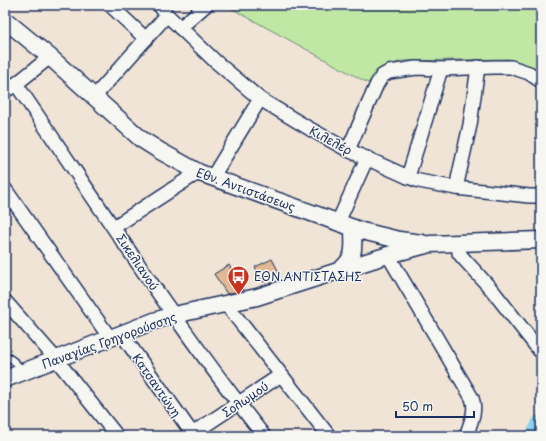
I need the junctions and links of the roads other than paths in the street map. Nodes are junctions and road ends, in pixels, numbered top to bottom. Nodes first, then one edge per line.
1 (110, 5) edge
2 (206, 5) edge
3 (163, 10) edge
4 (5, 20) edge
5 (180, 28) junction
6 (146, 39) junction
7 (50, 57) junction
8 (478, 67) junction
9 (441, 69) junction
10 (541, 81) edge
11 (16, 84) junction
12 (5, 91) edge
13 (95, 96) junction
14 (260, 99) junction
15 (348, 150) junction
16 (367, 158) junction
17 (206, 176) junction
18 (408, 177) junction
19 (456, 188) junction
20 (5, 189) edge
21 (541, 196) edge
22 (338, 222) junction
23 (114, 227) junction
24 (358, 229) junction
25 (541, 240) edge
26 (430, 244) junction
27 (459, 244) junction
28 (381, 257) junction
29 (339, 271) junction
30 (5, 301) edge
31 (226, 304) junction
32 (174, 315) junction
33 (116, 335) junction
34 (540, 351) dead end
35 (5, 358) edge
36 (56, 359) junction
37 (23, 372) junction
38 (281, 375) junction
39 (5, 379) edge
40 (239, 404) junction
41 (192, 435) edge
42 (117, 436) edge
43 (264, 436) edge
44 (329, 436) edge
45 (466, 436) edge

1 - 6 street
2 - 5 street
3 - 5 street, Κιλελέρ
3 - 6 street
4 - 7 street, Εθν. Αντιστάσεως
5 - 14 street, Κιλελέρ
6 - 13 street
7 - 11 street
7 - 13 street, Εθν. Αντιστάσεως
8 - 9 street
8 - 10 street
8 - 19 street
9 - 15 street
9 - 18 street
11 - 12 street
11 - 23 street, Σικελιανού
13 - 17 street, Εθν. Αντιστάσεως
14 - 15 street, Κιλελέρ
14 - 17 street
15 - 16 street, Κιλελέρ
16 - 18 street, Κιλελέρ
16 - 22 street
17 - 22 street, Εθν. Αντιστάσεως
17 - 23 street
18 - 19 street, Κιλελέρ
19 - 21 street, Κιλελέρ
20 - 33 street, Κατσαντώνη
22 - 24 street, Εθν. Αντιστάσεως
23 - 32 street, Σικελιανού
24 - 26 street, Εθν. Αντιστάσεως
24 - 28 street
24 - 29 street
25 - 27 street, Παναγίας Γρηγορούσσης
26 - 27 street, Παναγίας Γρηγορούσσης
26 - 28 street, Παναγίας Γρηγορούσσης
27 - 34 street
28 - 29 street, Παναγίας Γρηγορούσσης
28 - 45 street
29 - 31 street, Παναγίας Γρηγορούσσης
30 - 36 street
31 - 32 street, Παναγίας Γρηγορούσσης
31 - 38 street
32 - 33 street, Παναγίας Γρηγορούσσης
32 - 40 street, Σικελιανού
33 - 36 street, Παναγίας Γρηγορούσσης
33 - 41 street, Κατσαντώνη
35 - 37 lane
36 - 37 street, Παναγίας Γρηγορούσσης
36 - 42 street
37 - 39 street, Παναγίας Γρηγορούσσης
38 - 40 street, Σολωμού
38 - 44 street
40 - 41 street, Σολωμού
40 - 43 street, Σικελιανού

